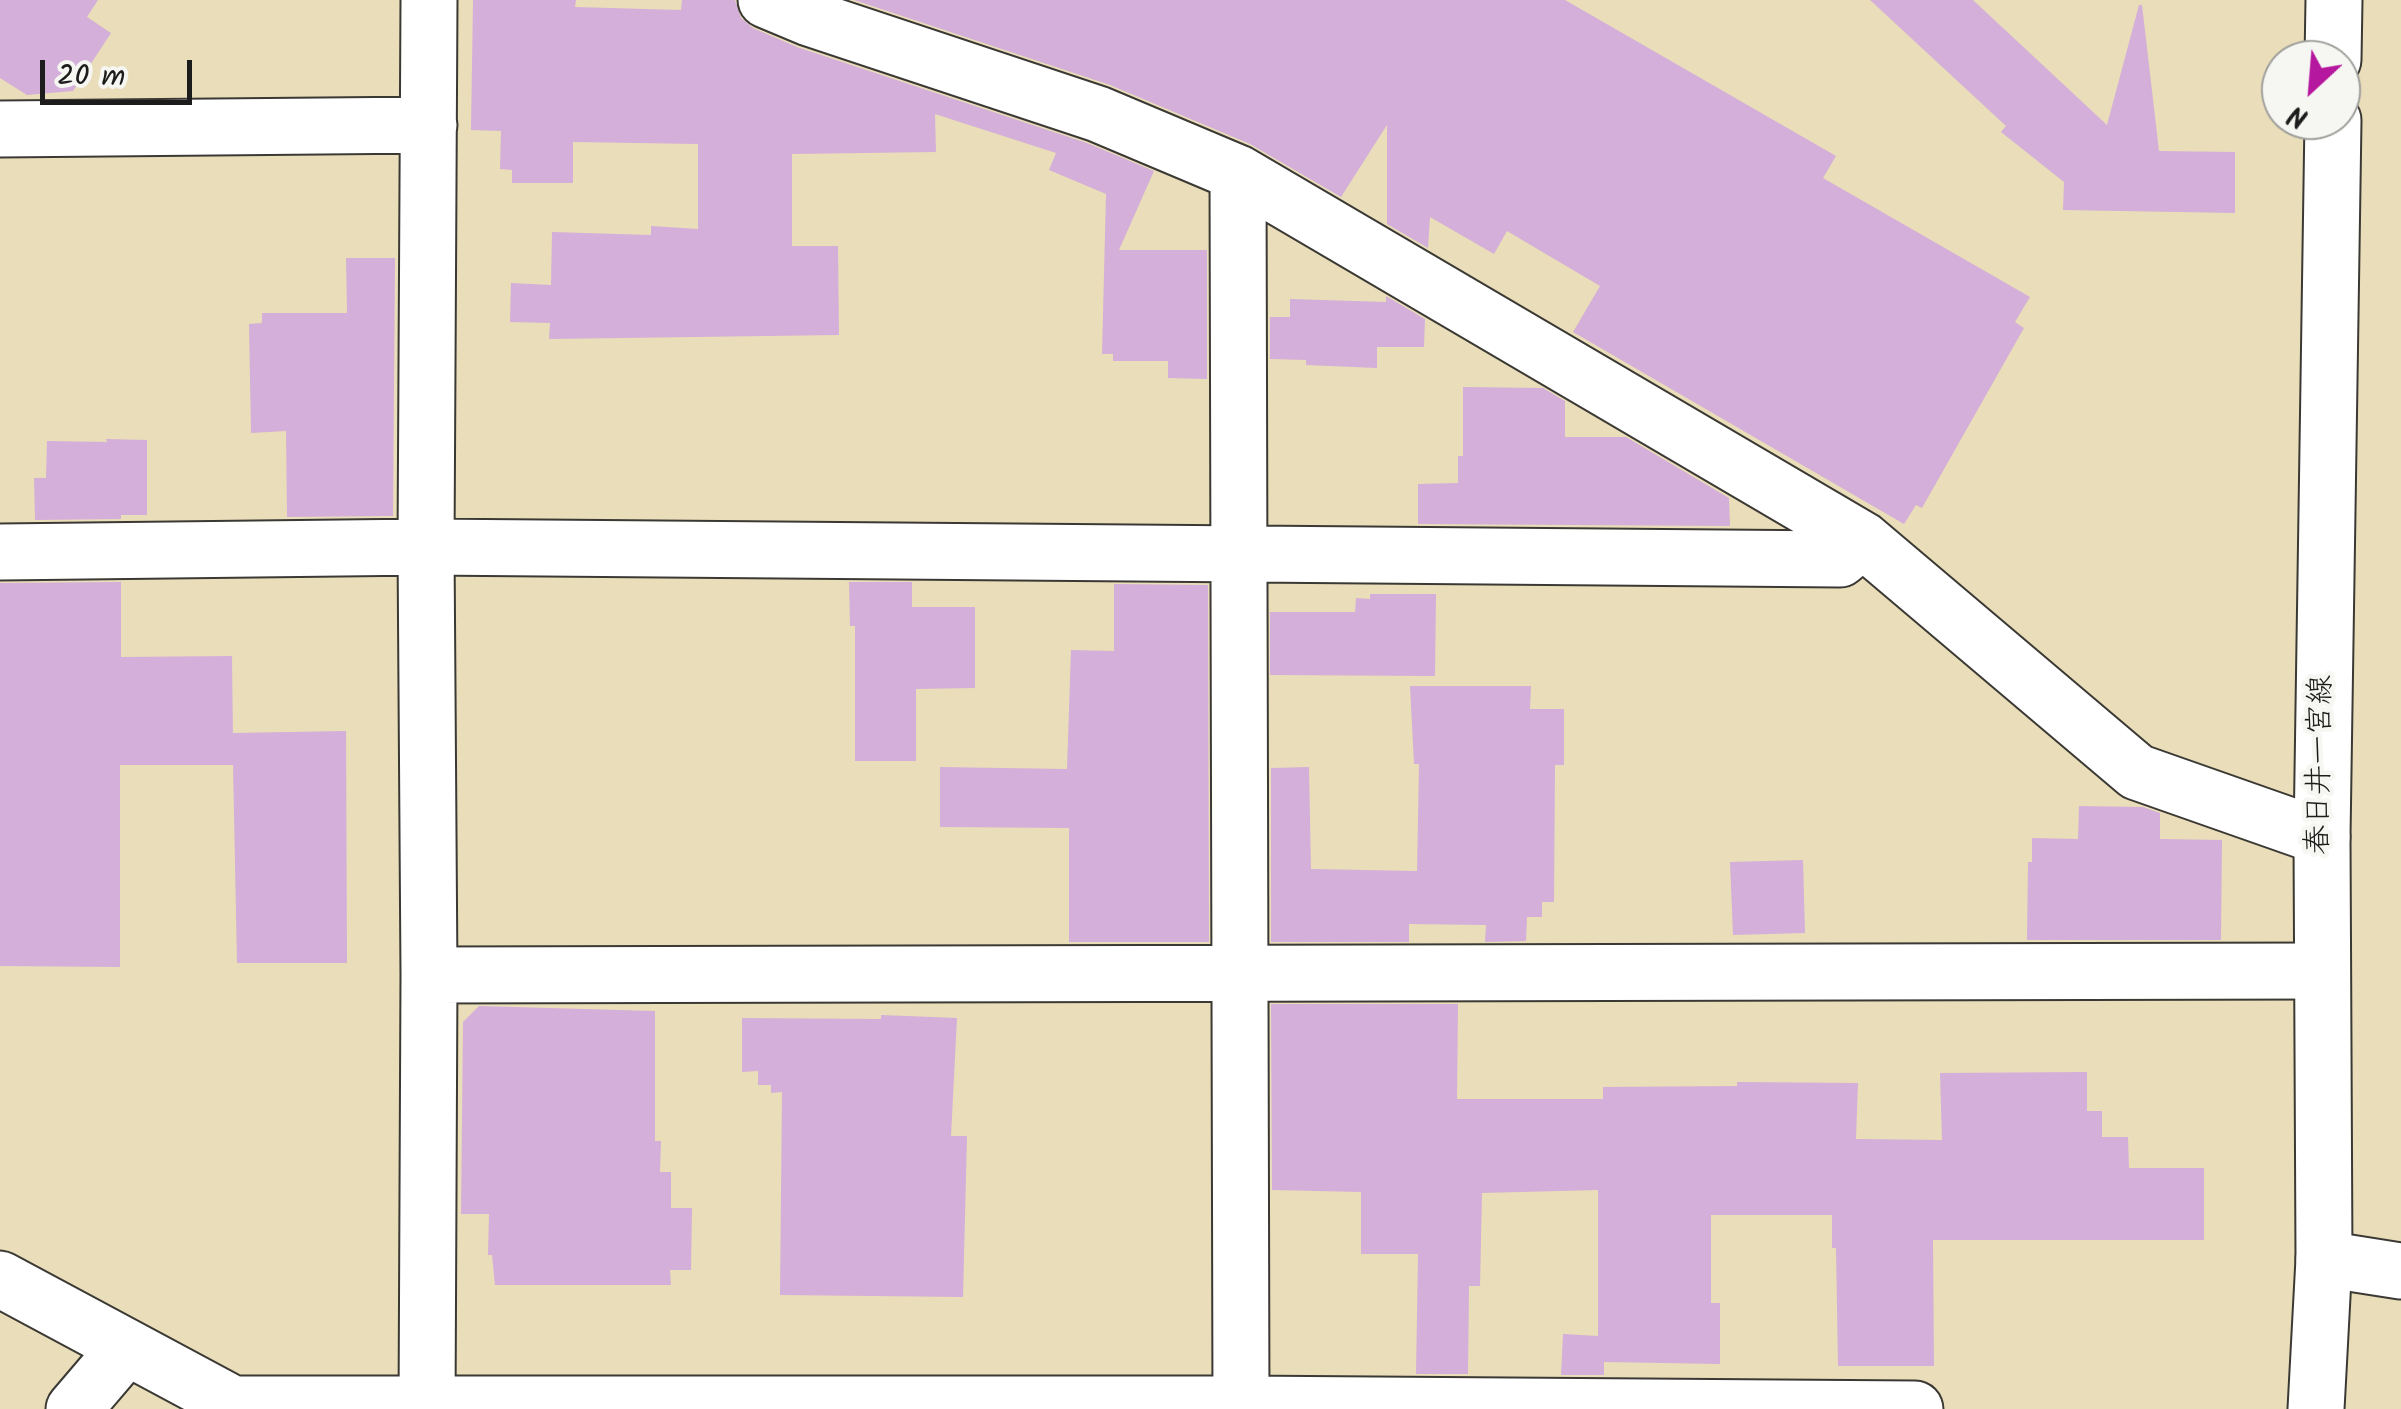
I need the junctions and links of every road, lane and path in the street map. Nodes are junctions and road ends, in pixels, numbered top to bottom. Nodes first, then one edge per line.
1 (429, 0) edge
2 (766, 0) edge
3 (2334, 0) edge
4 (2334, 40) edge
5 (429, 124) junction
6 (0, 129) edge
7 (2332, 140) edge
8 (1238, 174) junction
9 (1862, 540) junction
10 (426, 546) junction
11 (0, 552) edge
12 (1240, 556) junction
13 (2322, 837) junction
14 (2321, 971) junction
15 (430, 975) junction
16 (1238, 975) junction
17 (2324, 1259) junction
18 (2401, 1271) edge
19 (0, 1279) edge
20 (126, 1348) junction
21 (427, 1407) edge
22 (1242, 1407) edge
23 (74, 1409) edge
24 (1915, 1409) edge
25 (2316, 1409) edge

1 - 5 street
2 - 8 street
3 - 4 street
5 - 6 street
5 - 10 street
7 - 13 street, 春日井一宮線
8 - 9 street
8 - 12 street
9 - 12 street
9 - 13 street
10 - 11 street
10 - 12 street
10 - 15 street
12 - 16 street
13 - 14 street, 春日井一宮線
14 - 16 street
14 - 17 street, 春日井一宮線
15 - 16 street
15 - 21 street
16 - 22 street
17 - 18 street
17 - 25 street, 春日井一宮線
19 - 20 street
20 - 21 street
20 - 23 street
21 - 22 street
22 - 24 street

